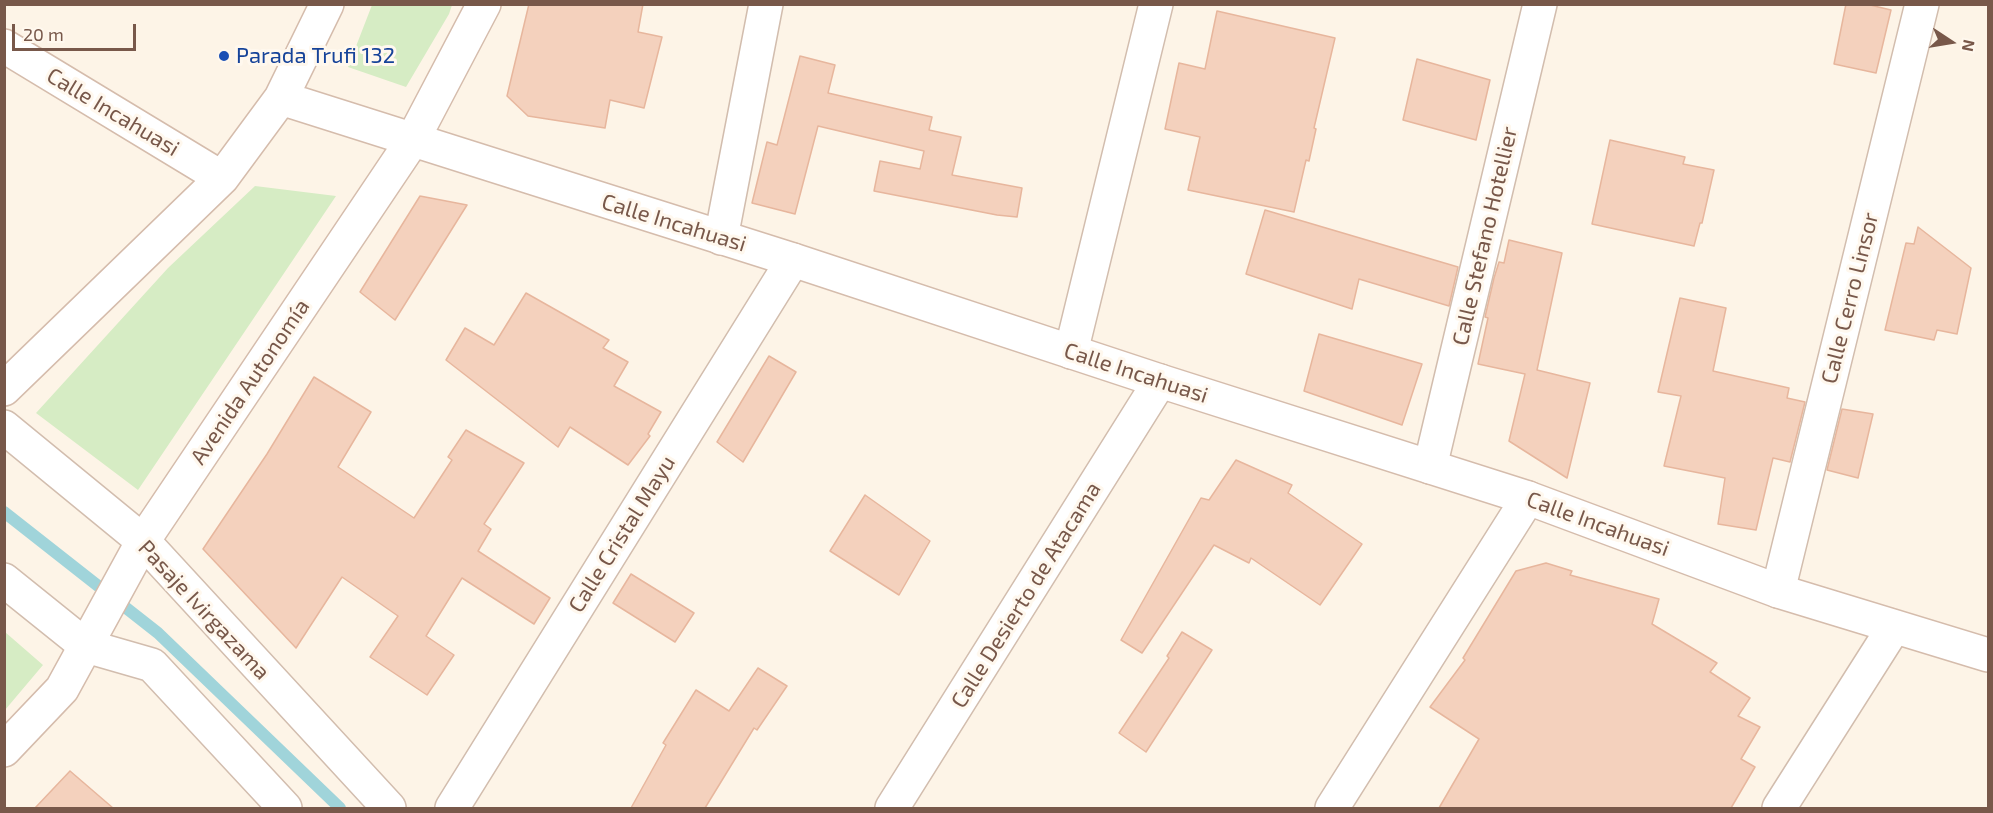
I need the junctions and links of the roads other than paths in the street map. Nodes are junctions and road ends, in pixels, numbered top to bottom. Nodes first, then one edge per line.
1 (327, 4) edge
2 (484, 4) edge
3 (766, 4) edge
4 (1156, 4) edge
5 (1540, 4) edge
6 (1922, 4) edge
7 (4, 46) edge
8 (281, 98) junction
9 (412, 141) junction
10 (222, 178) junction
11 (721, 238) junction
12 (793, 260) junction
13 (1071, 352) junction
14 (1160, 381) junction
15 (4, 388) edge
16 (4, 427) edge
17 (1430, 467) junction
18 (1528, 498) junction
19 (142, 541) junction
20 (4, 580) edge
21 (1778, 591) junction
22 (1894, 627) junction
23 (86, 646) junction
24 (1989, 655) edge
25 (4, 750) edge
26 (285, 808) edge
27 (388, 808) edge
28 (452, 808) edge
29 (892, 808) edge
30 (1332, 808) edge
31 (1779, 808) edge

1 - 8 street
2 - 9 street, Avenida Autonomía
3 - 11 street
4 - 13 street
5 - 17 street, Calle Stefano Hotellier
6 - 21 street, Calle Cerro Linsor
7 - 10 street, Calle Incahuasi
8 - 9 street, Calle Incahuasi
8 - 10 street
9 - 11 street, Calle Incahuasi
9 - 19 street, Avenida Autonomía
10 - 15 street
11 - 12 street, Calle Incahuasi
12 - 13 street, Calle Incahuasi
12 - 28 street, Calle Cristal Mayu
13 - 14 street, Calle Incahuasi
14 - 17 street, Calle Incahuasi
14 - 29 street, Calle Desierto de Atacama
16 - 19 street, Pasaje Ivirgazama
17 - 18 street, Calle Incahuasi
18 - 21 street, Calle Incahuasi
18 - 30 street
19 - 23 street, Avenida Autonomía
19 - 27 street, Pasaje Ivirgazama
20 - 23 street
21 - 22 street, Calle Incahuasi
22 - 24 street, Calle Incahuasi
22 - 31 street
23 - 25 street, Avenida Autonomía
23 - 26 street

